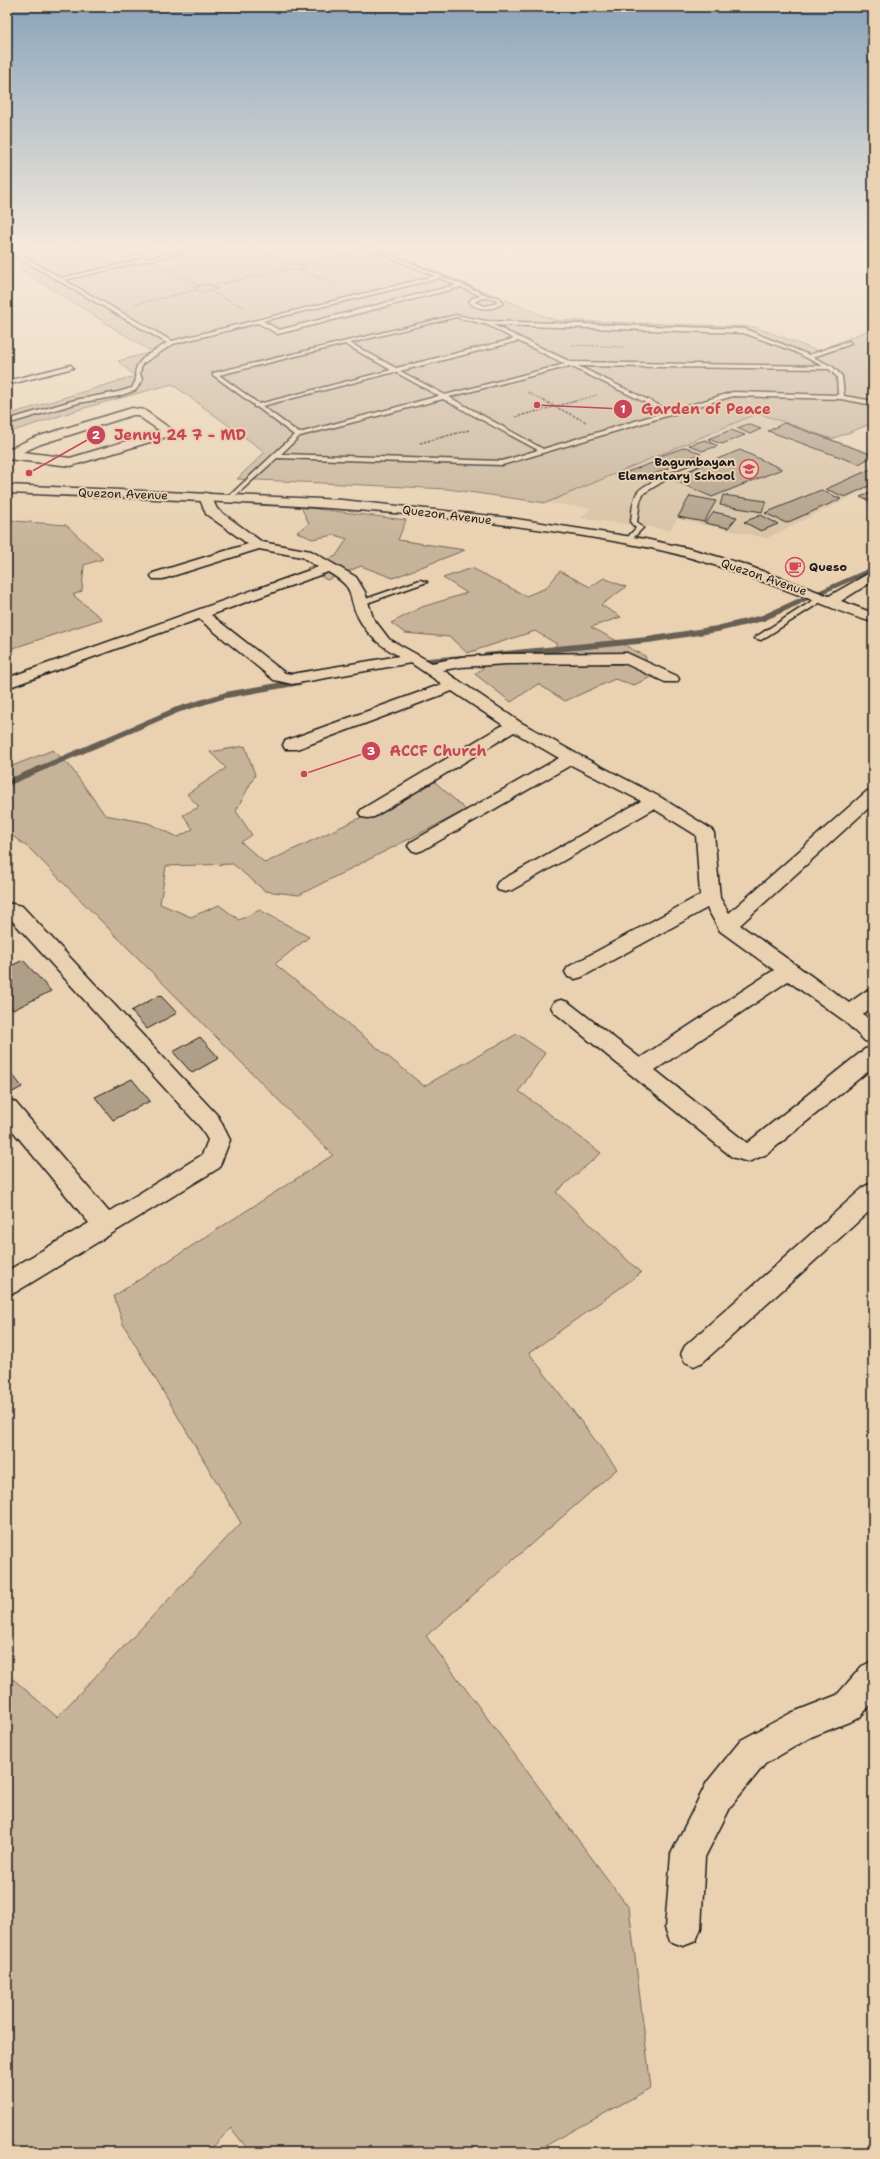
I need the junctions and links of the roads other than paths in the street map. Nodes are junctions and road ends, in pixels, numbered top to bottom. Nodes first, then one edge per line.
1 (168, 345) edge
2 (333, 345) edge
3 (349, 345) edge
4 (495, 345) edge
5 (530, 345) edge
6 (778, 345) edge
7 (844, 345) edge
8 (808, 357) junction
9 (570, 364) junction
10 (71, 367) dead end
11 (831, 368) junction
12 (395, 370) junction
13 (7, 383) edge
14 (444, 397) junction
15 (841, 397) junction
16 (873, 403) edge
17 (256, 406) junction
18 (673, 414) junction
19 (7, 422) edge
20 (298, 435) junction
21 (543, 451) junction
22 (8, 455) edge
23 (275, 456) junction
24 (695, 466) dead end
25 (7, 489) edge
26 (205, 497) junction
27 (230, 498) junction
28 (628, 540) junction
29 (258, 545) junction
30 (327, 568) junction
31 (873, 575) edge
32 (158, 576) dead end
33 (424, 582) dead end
34 (827, 599) junction
35 (361, 602) junction
36 (200, 614) junction
37 (873, 618) edge
38 (758, 638) dead end
39 (414, 658) junction
40 (429, 668) junction
41 (671, 679) dead end
42 (7, 683) edge
43 (453, 685) junction
44 (514, 725) junction
45 (292, 745) dead end
46 (571, 758) junction
47 (873, 796) edge
48 (654, 801) junction
49 (368, 813) dead end
50 (417, 846) dead end
51 (505, 886) dead end
52 (710, 898) junction
53 (7, 909) edge
54 (727, 926) junction
55 (788, 971) junction
56 (575, 972) dead end
57 (873, 996) edge
58 (561, 1007) dead end
59 (849, 1014) junction
60 (873, 1035) edge
61 (873, 1055) edge
62 (639, 1068) junction
63 (7, 1108) edge
64 (873, 1193) edge
65 (106, 1226) junction
66 (7, 1284) edge
67 (694, 1354) dead end
68 (873, 1677) edge
69 (683, 1928) dead end

1 - 19 lane
2 - 17 lane
3 - 12 lane
4 - 12 lane
5 - 9 lane
6 - 8 lane
7 - 8 lane
8 - 11 lane
9 - 11 lane
9 - 14 lane
9 - 18 lane
10 - 13 lane
11 - 15 lane
12 - 14 lane
12 - 17 lane
14 - 20 lane
14 - 21 lane
15 - 16 lane
15 - 18 lane
17 - 20 lane
18 - 21 lane
20 - 23 lane
21 - 23 lane
22 - 22 street
23 - 27 lane
24 - 28 lane
25 - 26 street, Quezon Avenue
26 - 27 street, Quezon Avenue
26 - 29 street
27 - 28 street, Quezon Avenue
28 - 34 street, Quezon Avenue
29 - 30 street
29 - 32 street
30 - 35 street
30 - 36 street
31 - 34 street
33 - 35 lane
34 - 37 street, Quezon Avenue
34 - 38 lane
35 - 39 street
36 - 39 street
36 - 42 street
39 - 40 street
40 - 41 street
40 - 43 street
43 - 44 street
43 - 45 street
44 - 46 street
44 - 49 street
46 - 48 street
46 - 50 street
47 - 54 street
48 - 51 street
48 - 52 street
52 - 54 street
52 - 56 street
53 - 65 street
54 - 55 street
55 - 59 street
55 - 62 street
57 - 59 street
58 - 62 street
59 - 60 street
61 - 62 street
63 - 65 street
64 - 67 street
65 - 66 street
68 - 69 street

